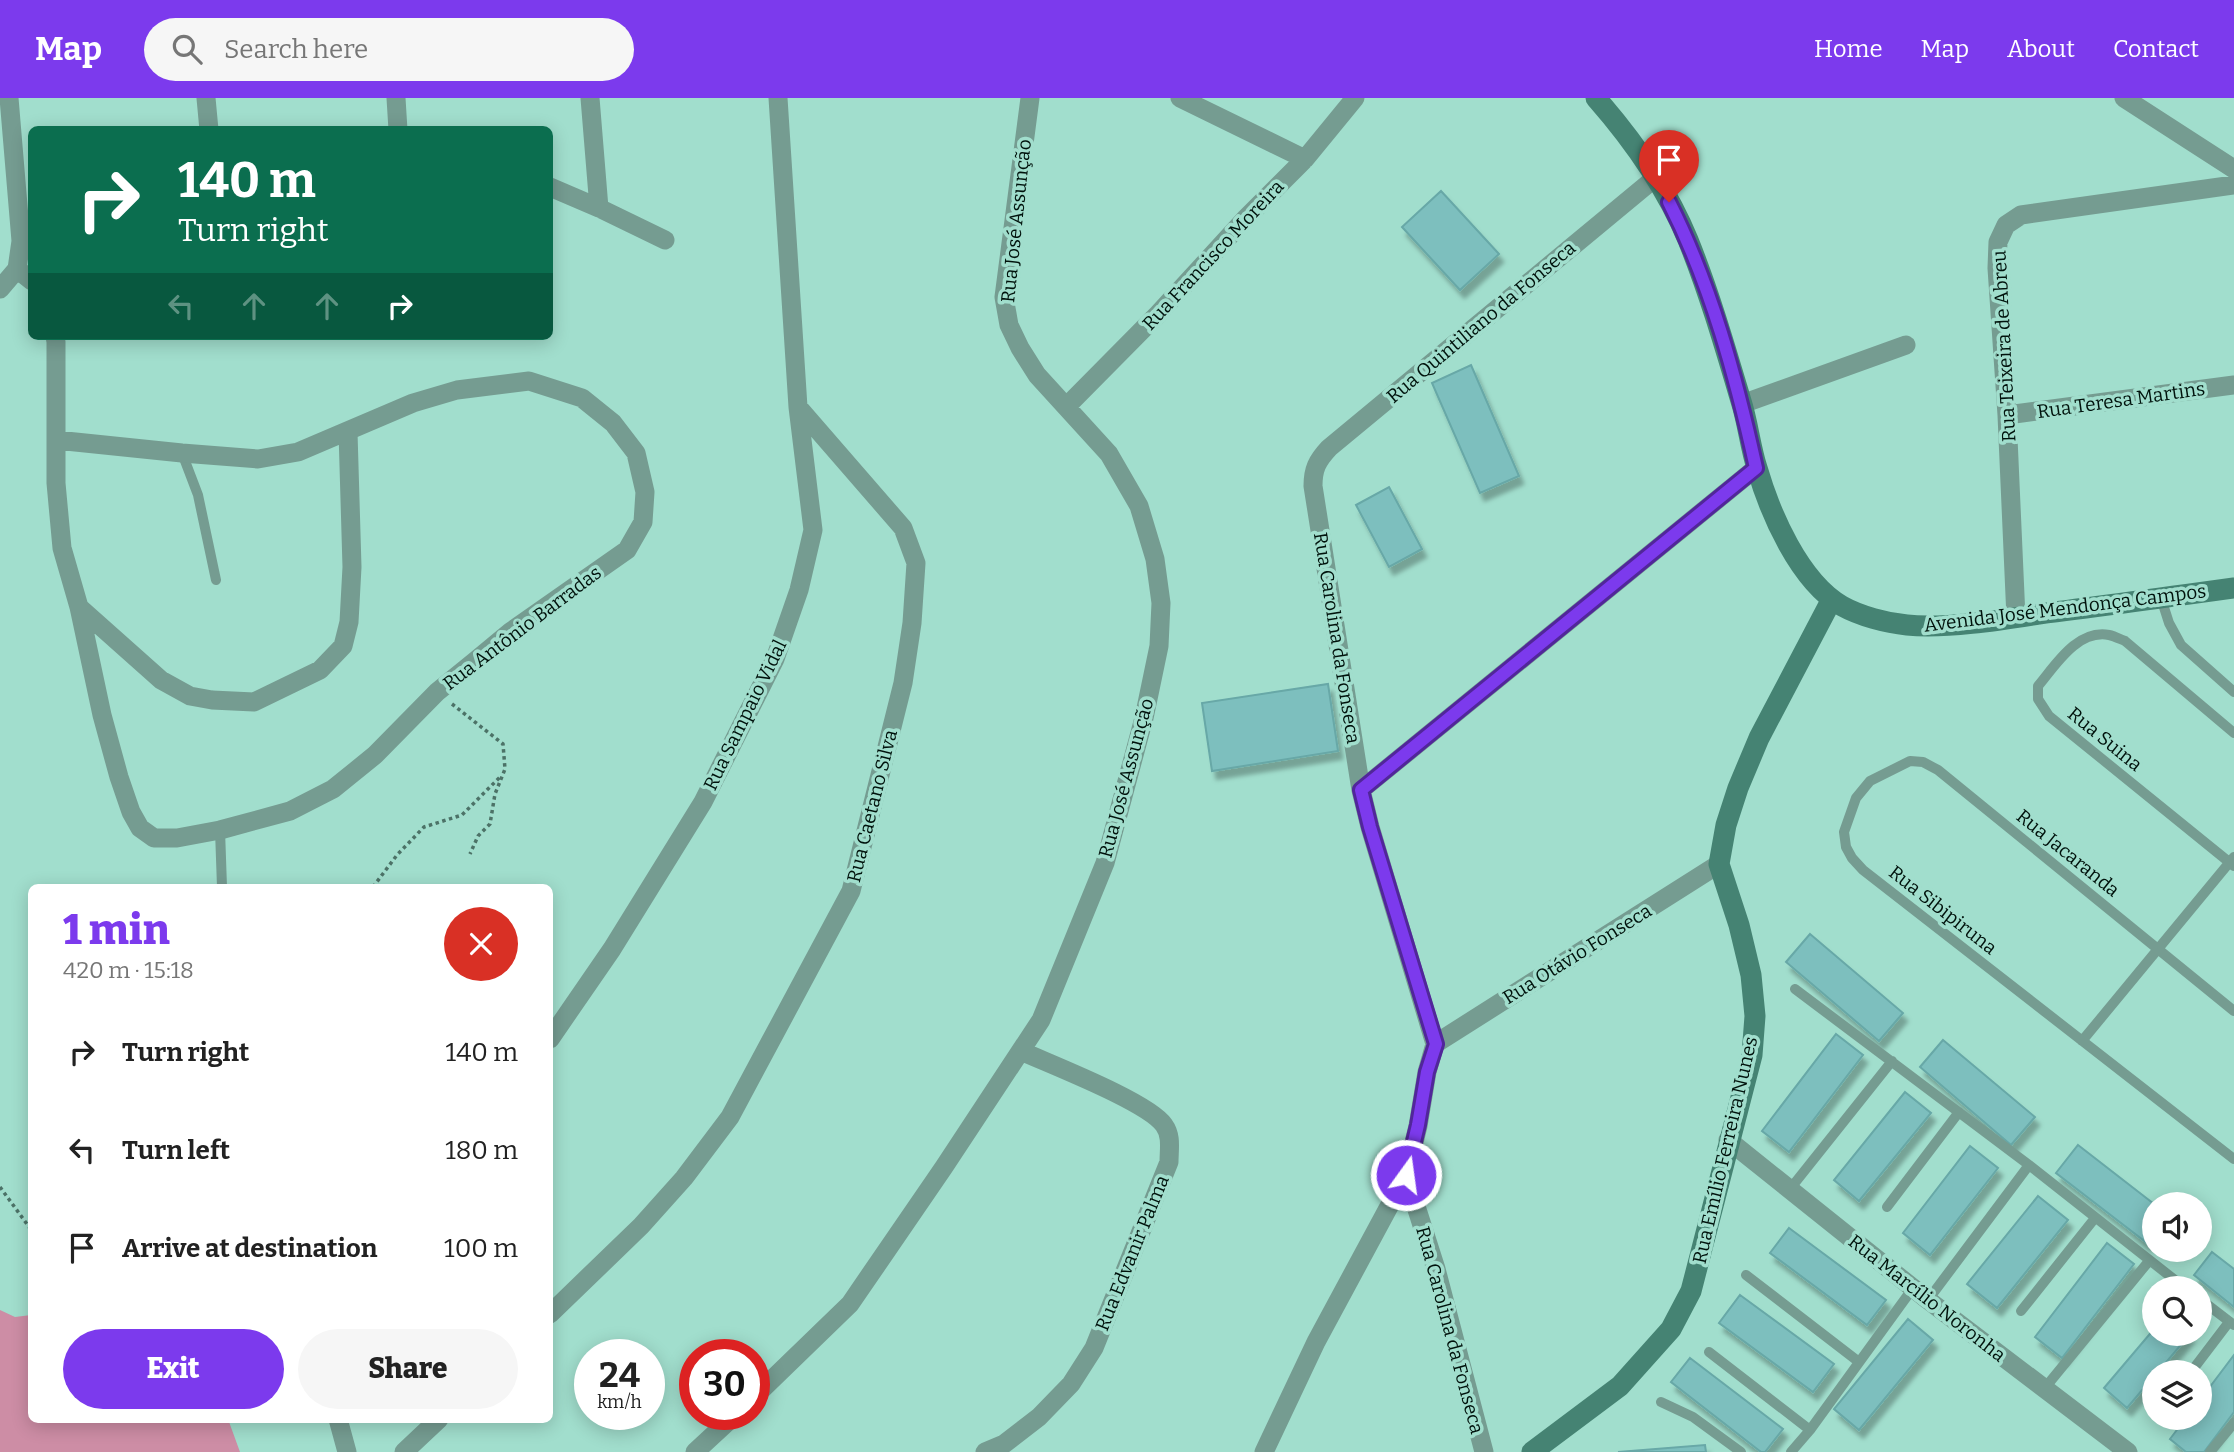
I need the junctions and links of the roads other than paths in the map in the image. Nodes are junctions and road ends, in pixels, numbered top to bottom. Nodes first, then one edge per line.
1 (9, 98) edge
2 (206, 98) edge
3 (396, 98) edge
4 (590, 98) edge
5 (778, 98) edge
6 (1030, 98) edge
7 (1180, 98) edge
8 (1355, 98) edge
9 (1596, 98) edge
10 (2124, 98) edge
11 (209, 126) edge
12 (398, 126) edge
13 (1305, 159) junction
14 (2234, 169) edge
15 (1655, 178) junction
16 (2234, 185) edge
17 (553, 188) edge
18 (599, 208) junction
19 (665, 240) dead end
20 (24, 275) edge
21 (0, 289) edge
22 (55, 340) edge
23 (1906, 345) dead end
24 (2234, 385) edge
25 (1742, 404) junction
26 (797, 407) junction
27 (1066, 407) junction
28 (2007, 415) junction
29 (348, 432) junction
30 (56, 440) junction
31 (182, 453) junction
32 (1756, 468) junction
33 (1313, 471) joint
34 (216, 580) dead end
35 (2234, 588) edge
36 (2161, 598) junction
37 (1832, 599) junction
38 (79, 607) junction
39 (2016, 618) junction
40 (2234, 692) edge
41 (2234, 733) edge
42 (1870, 781) joint
43 (1361, 790) junction
44 (219, 830) junction
45 (2232, 862) edge
46 (1719, 864) junction
47 (222, 884) edge
48 (2158, 949) junction
49 (1795, 989) dead end
50 (2234, 1011) edge
51 (553, 1035) edge
52 (2082, 1041) junction
53 (1436, 1044) junction
54 (1021, 1051) junction
55 (1892, 1061) junction
56 (1959, 1112) junction
57 (1728, 1140) junction
58 (2234, 1159) edge
59 (2029, 1165) junction
60 (1406, 1175) junction
61 (1790, 1189) junction
62 (1887, 1207) dead end
63 (2095, 1218) junction
64 (2142, 1255) edge
65 (2148, 1262) edge
66 (2150, 1262) edge
67 (1746, 1275) dead end
68 (2169, 1276) edge
69 (1920, 1294) junction
70 (2212, 1308) edge
71 (553, 1311) edge
72 (2021, 1311) dead end
73 (2232, 1323) edge
74 (1709, 1352) dead end
75 (2201, 1360) edge
76 (1859, 1362) junction
77 (770, 1382) edge
78 (2044, 1389) junction
79 (1661, 1402) dead end
80 (339, 1423) edge
81 (435, 1423) edge
82 (2234, 1423) edge
83 (719, 1430) edge
84 (1810, 1430) junction
85 (347, 1452) edge
86 (406, 1452) edge
87 (695, 1452) edge
88 (985, 1452) edge
89 (1265, 1452) edge
90 (1484, 1452) edge
91 (1532, 1452) edge
92 (1741, 1452) edge
93 (1791, 1452) edge
94 (2128, 1452) edge
95 (2210, 1452) edge

1 - 20 street
2 - 11 street
3 - 12 street
4 - 18 street
5 - 26 street, Rua Sampaio Vidal
6 - 27 street, Rua José Assunção
7 - 13 street
8 - 13 street, Rua Francisco Moreira
9 - 15 main road, Avenida José Mendonça Campos
10 - 14 street
13 - 27 street, Rua Francisco Moreira
15 - 25 main road, Avenida José Mendonça Campos
15 - 33 street, Rua Quintiliano da Fonseca
16 - 28 street, Rua Teixeira de Abreu
17 - 18 street
18 - 19 street
20 - 21 street
22 - 30 street, Rua Antônio Barradas
23 - 25 street
24 - 28 street, Rua Teresa Martins
25 - 32 main road, Avenida José Mendonça Campos
26 - 51 street, Rua Sampaio Vidal
26 - 71 street, Rua Caetano Silva
27 - 54 street, Rua José Assunção
28 - 39 street, Rua Teixeira de Abreu
29 - 31 street, Rua Antônio Barradas
29 - 38 street
29 - 44 street, Rua Antônio Barradas
30 - 31 street, Rua Antônio Barradas
30 - 38 street, Rua Antônio Barradas
31 - 34 lane
32 - 37 main road, Avenida José Mendonça Campos
32 - 43 street
33 - 43 street, Rua Carolina da Fonseca
35 - 36 main road, Avenida José Mendonça Campos
36 - 39 main road, Avenida José Mendonça Campos
36 - 40 lane
37 - 39 main road, Avenida José Mendonça Campos
37 - 46 main road, Rua Emílio Ferreira Nunes
38 - 44 street, Rua Antônio Barradas
41 - 45 lane, Rua Suina
42 - 48 lane, Rua Jacaranda
42 - 52 lane, Rua Sibipiruna
43 - 53 street, Rua Carolina da Fonseca
44 - 47 lane
45 - 48 lane, Rua Suina
46 - 53 street, Rua Otávio Fonseca
46 - 57 main road, Rua Emílio Ferreira Nunes
48 - 50 lane, Rua Jacaranda
48 - 52 lane, Rua Suina
49 - 55 lane
52 - 58 lane
53 - 60 street
54 - 77 street, Rua José Assunção
54 - 88 street, Rua Edvanir Palma
55 - 56 lane
55 - 61 lane
56 - 59 lane
56 - 62 lane
57 - 61 street, Rua Marcílio Noronha
57 - 91 main road, Rua Emílio Ferreira Nunes
59 - 63 lane
59 - 69 lane
60 - 89 street
60 - 90 street, Rua Carolina da Fonseca
61 - 69 street, Rua Marcílio Noronha
63 - 64 lane
63 - 72 lane
65 - 78 lane
66 - 68 lane
67 - 76 lane
69 - 76 lane
69 - 78 street, Rua Marcílio Noronha
70 - 73 lane
73 - 75 lane
74 - 84 lane
76 - 84 lane
78 - 94 street, Rua Marcílio Noronha
79 - 92 lane
80 - 85 street
81 - 86 street
82 - 95 lane
83 - 87 street
84 - 93 lane

